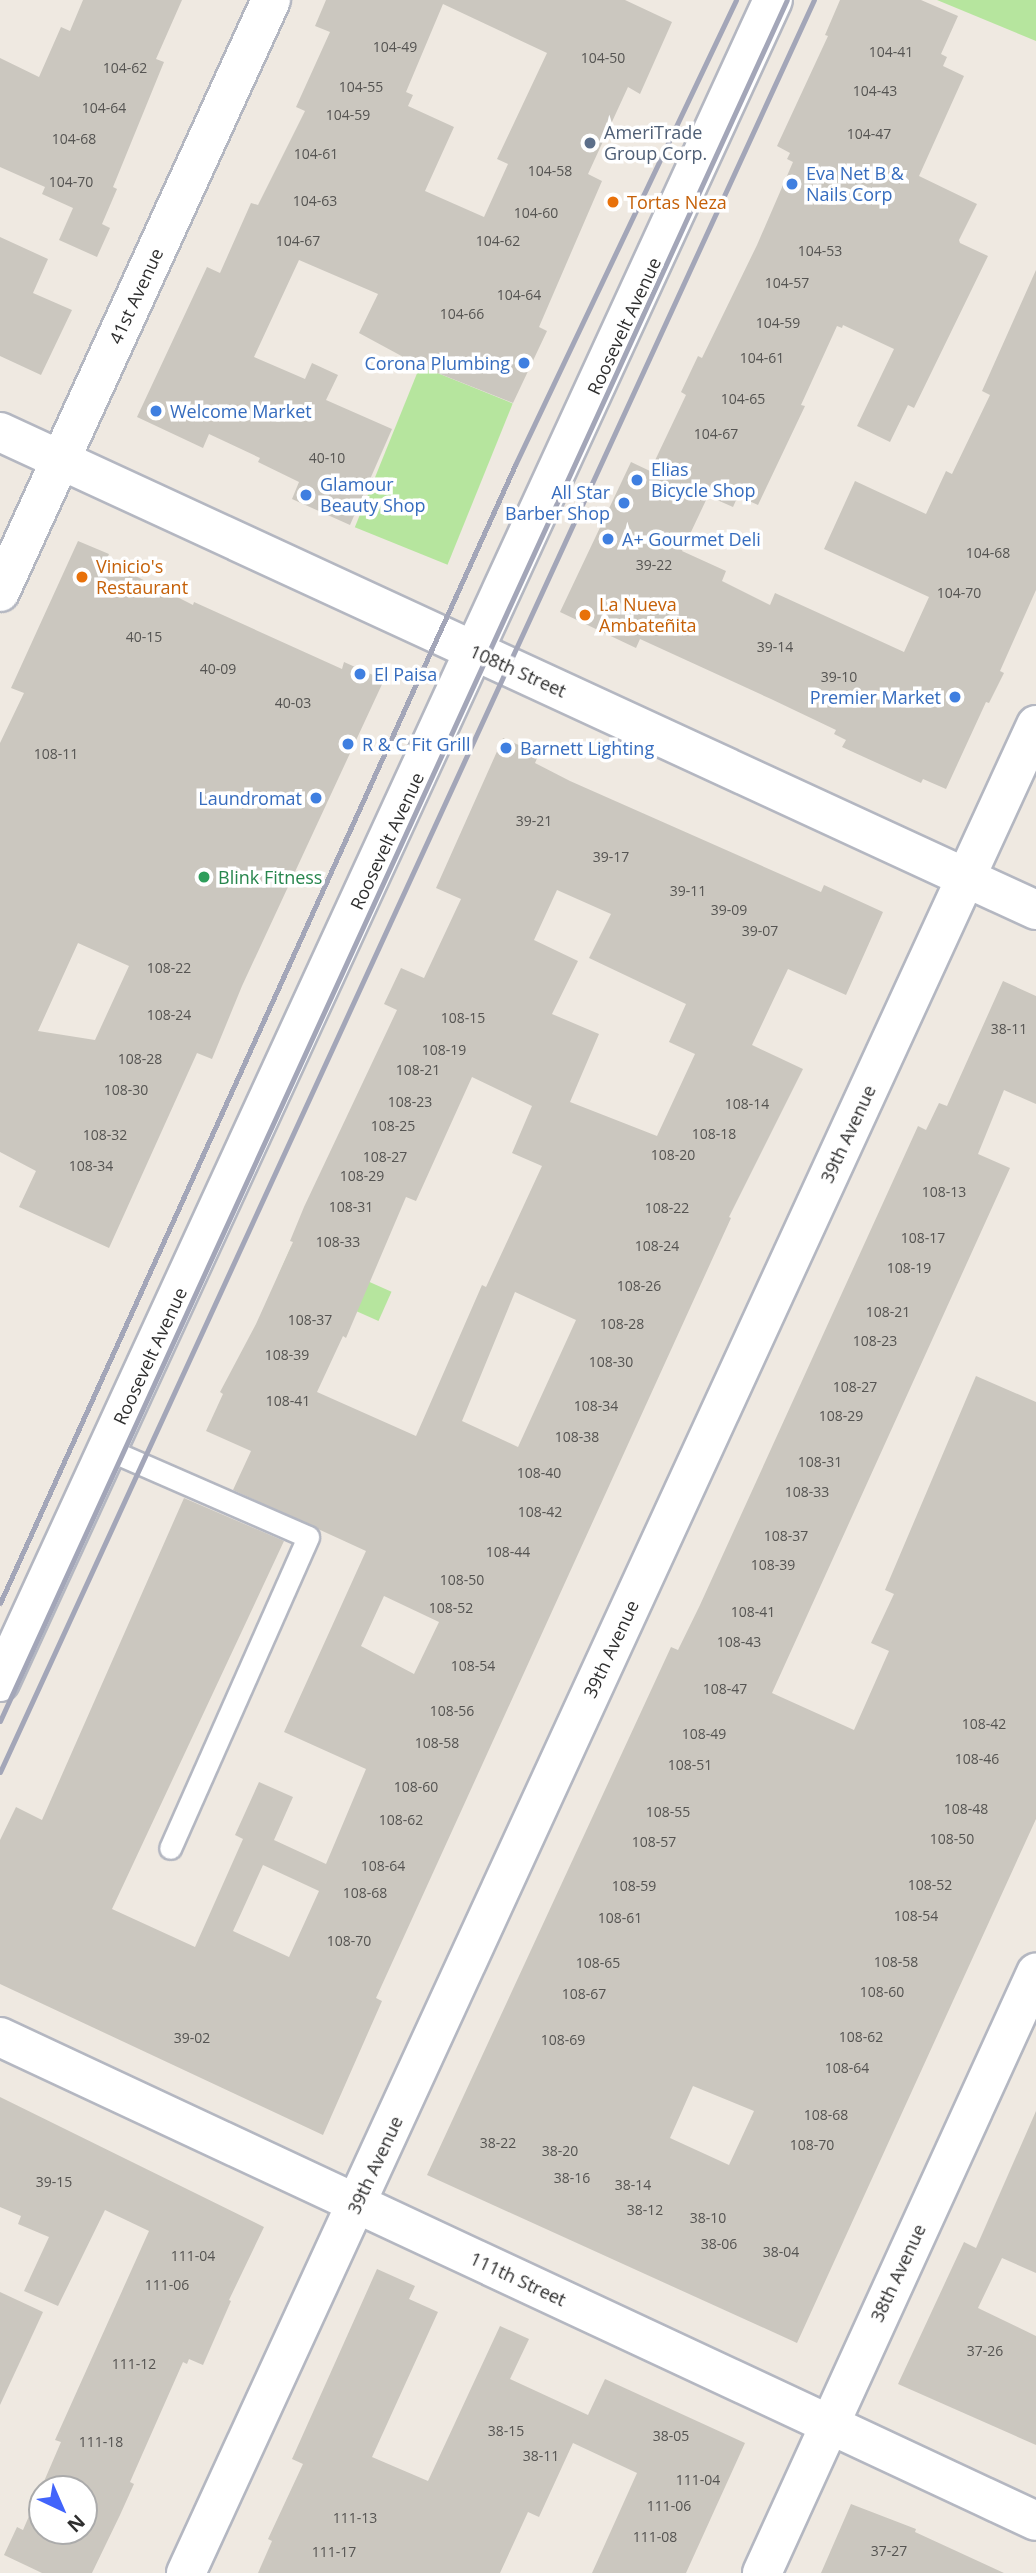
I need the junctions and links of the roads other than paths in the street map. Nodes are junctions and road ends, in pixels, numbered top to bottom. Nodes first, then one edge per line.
1 (271, 0) edge
2 (773, 0) edge
3 (0, 432) edge
4 (61, 460) junction
5 (0, 592) edge
6 (474, 652) junction
7 (1036, 725) edge
8 (965, 878) junction
9 (1036, 910) edge
10 (107, 1449) junction
11 (0, 1682) edge
12 (170, 1848) dead end
13 (1036, 1973) edge
14 (0, 2037) edge
15 (357, 2204) junction
16 (829, 2424) junction
17 (1036, 2521) edge
18 (186, 2573) edge
19 (762, 2573) edge

1 - 4 street, 41st Avenue
2 - 6 street, Roosevelt Avenue
3 - 4 street, 108th Street
4 - 5 street, 41st Avenue
4 - 6 street, 108th Street
6 - 8 street, 108th Street
6 - 10 street, Roosevelt Avenue
7 - 8 street, 39th Avenue
8 - 9 street, 108th Street
8 - 15 street, 39th Avenue
10 - 11 street, Roosevelt Avenue
10 - 12 lane
13 - 16 street, 38th Avenue
14 - 15 street, 111th Street
15 - 16 street, 111th Street
15 - 18 street, 39th Avenue
16 - 17 street, 111th Street
16 - 19 street, 38th Avenue

